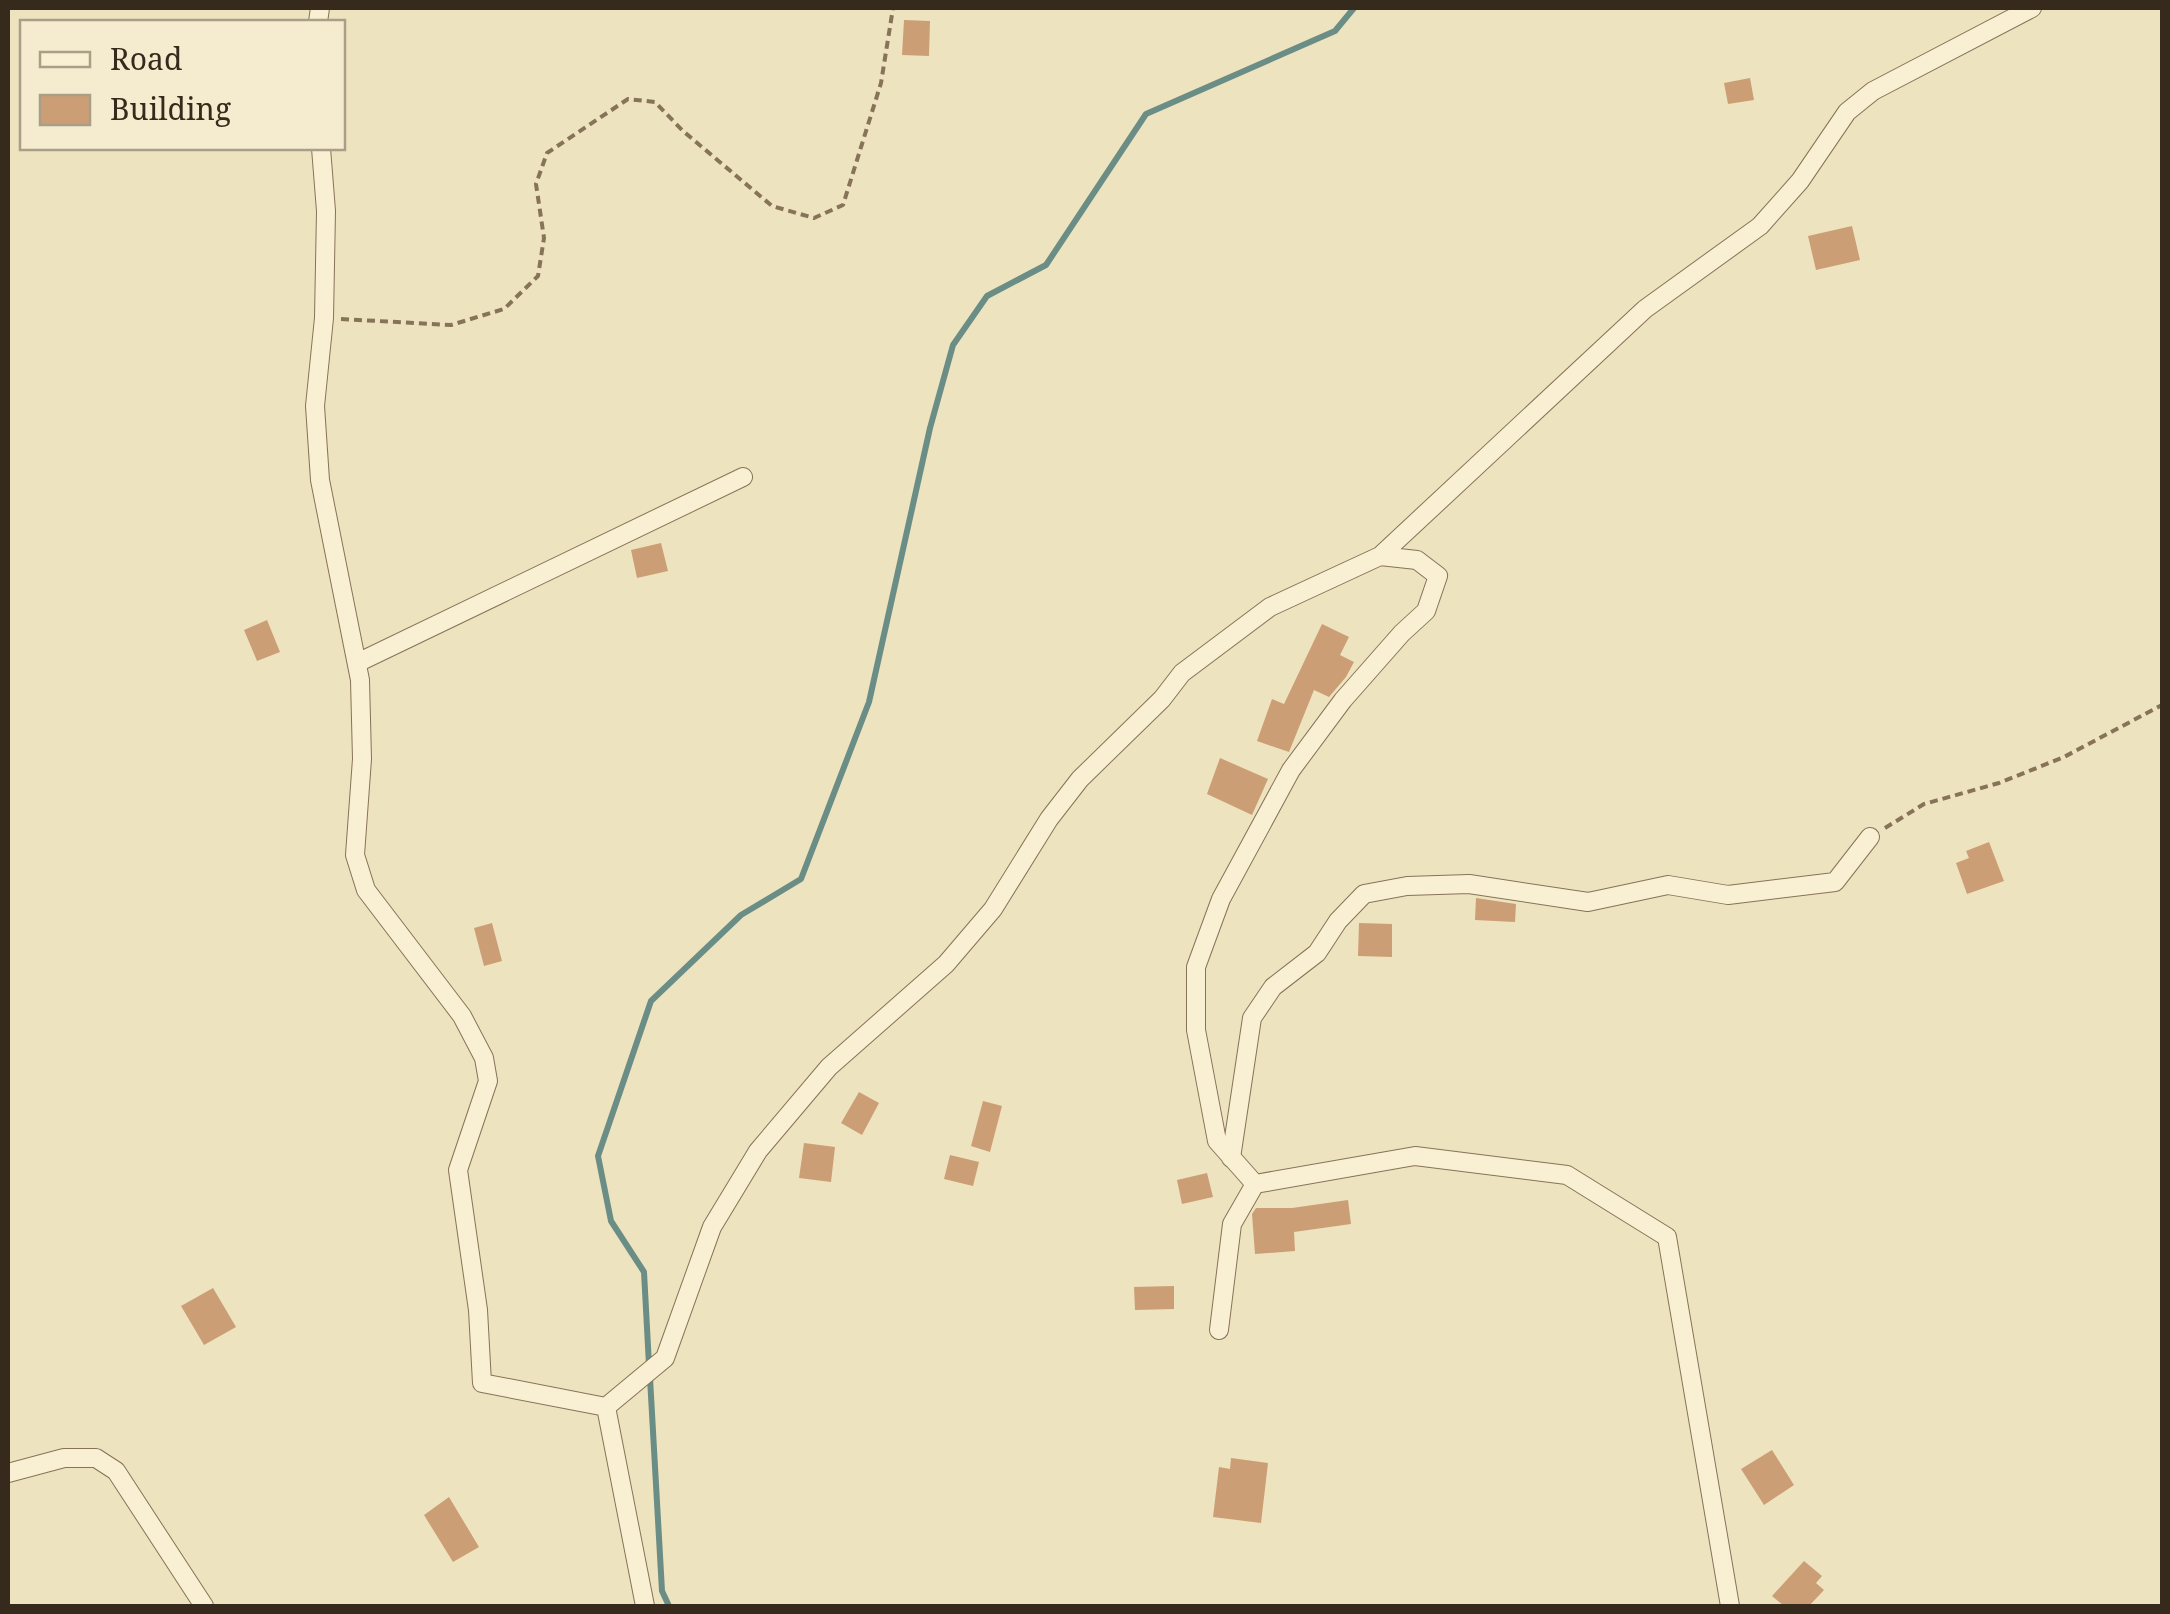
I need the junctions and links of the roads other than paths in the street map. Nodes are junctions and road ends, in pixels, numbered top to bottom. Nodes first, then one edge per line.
1 (2032, 8) edge
2 (320, 150) edge
3 (743, 477) dead end
4 (1380, 556) junction
5 (357, 663) junction
6 (1870, 838) road end
7 (1231, 1158) junction
8 (1254, 1184) junction
9 (1219, 1330) dead end
10 (606, 1406) junction
11 (8, 1472) edge
12 (204, 1606) edge
13 (645, 1606) edge
14 (1730, 1606) edge

1 - 4 street
2 - 5 street
3 - 5 street
4 - 7 street
4 - 10 street
5 - 10 street
6 - 7 street
7 - 8 street
8 - 9 street
8 - 14 street
10 - 13 street
11 - 12 street

